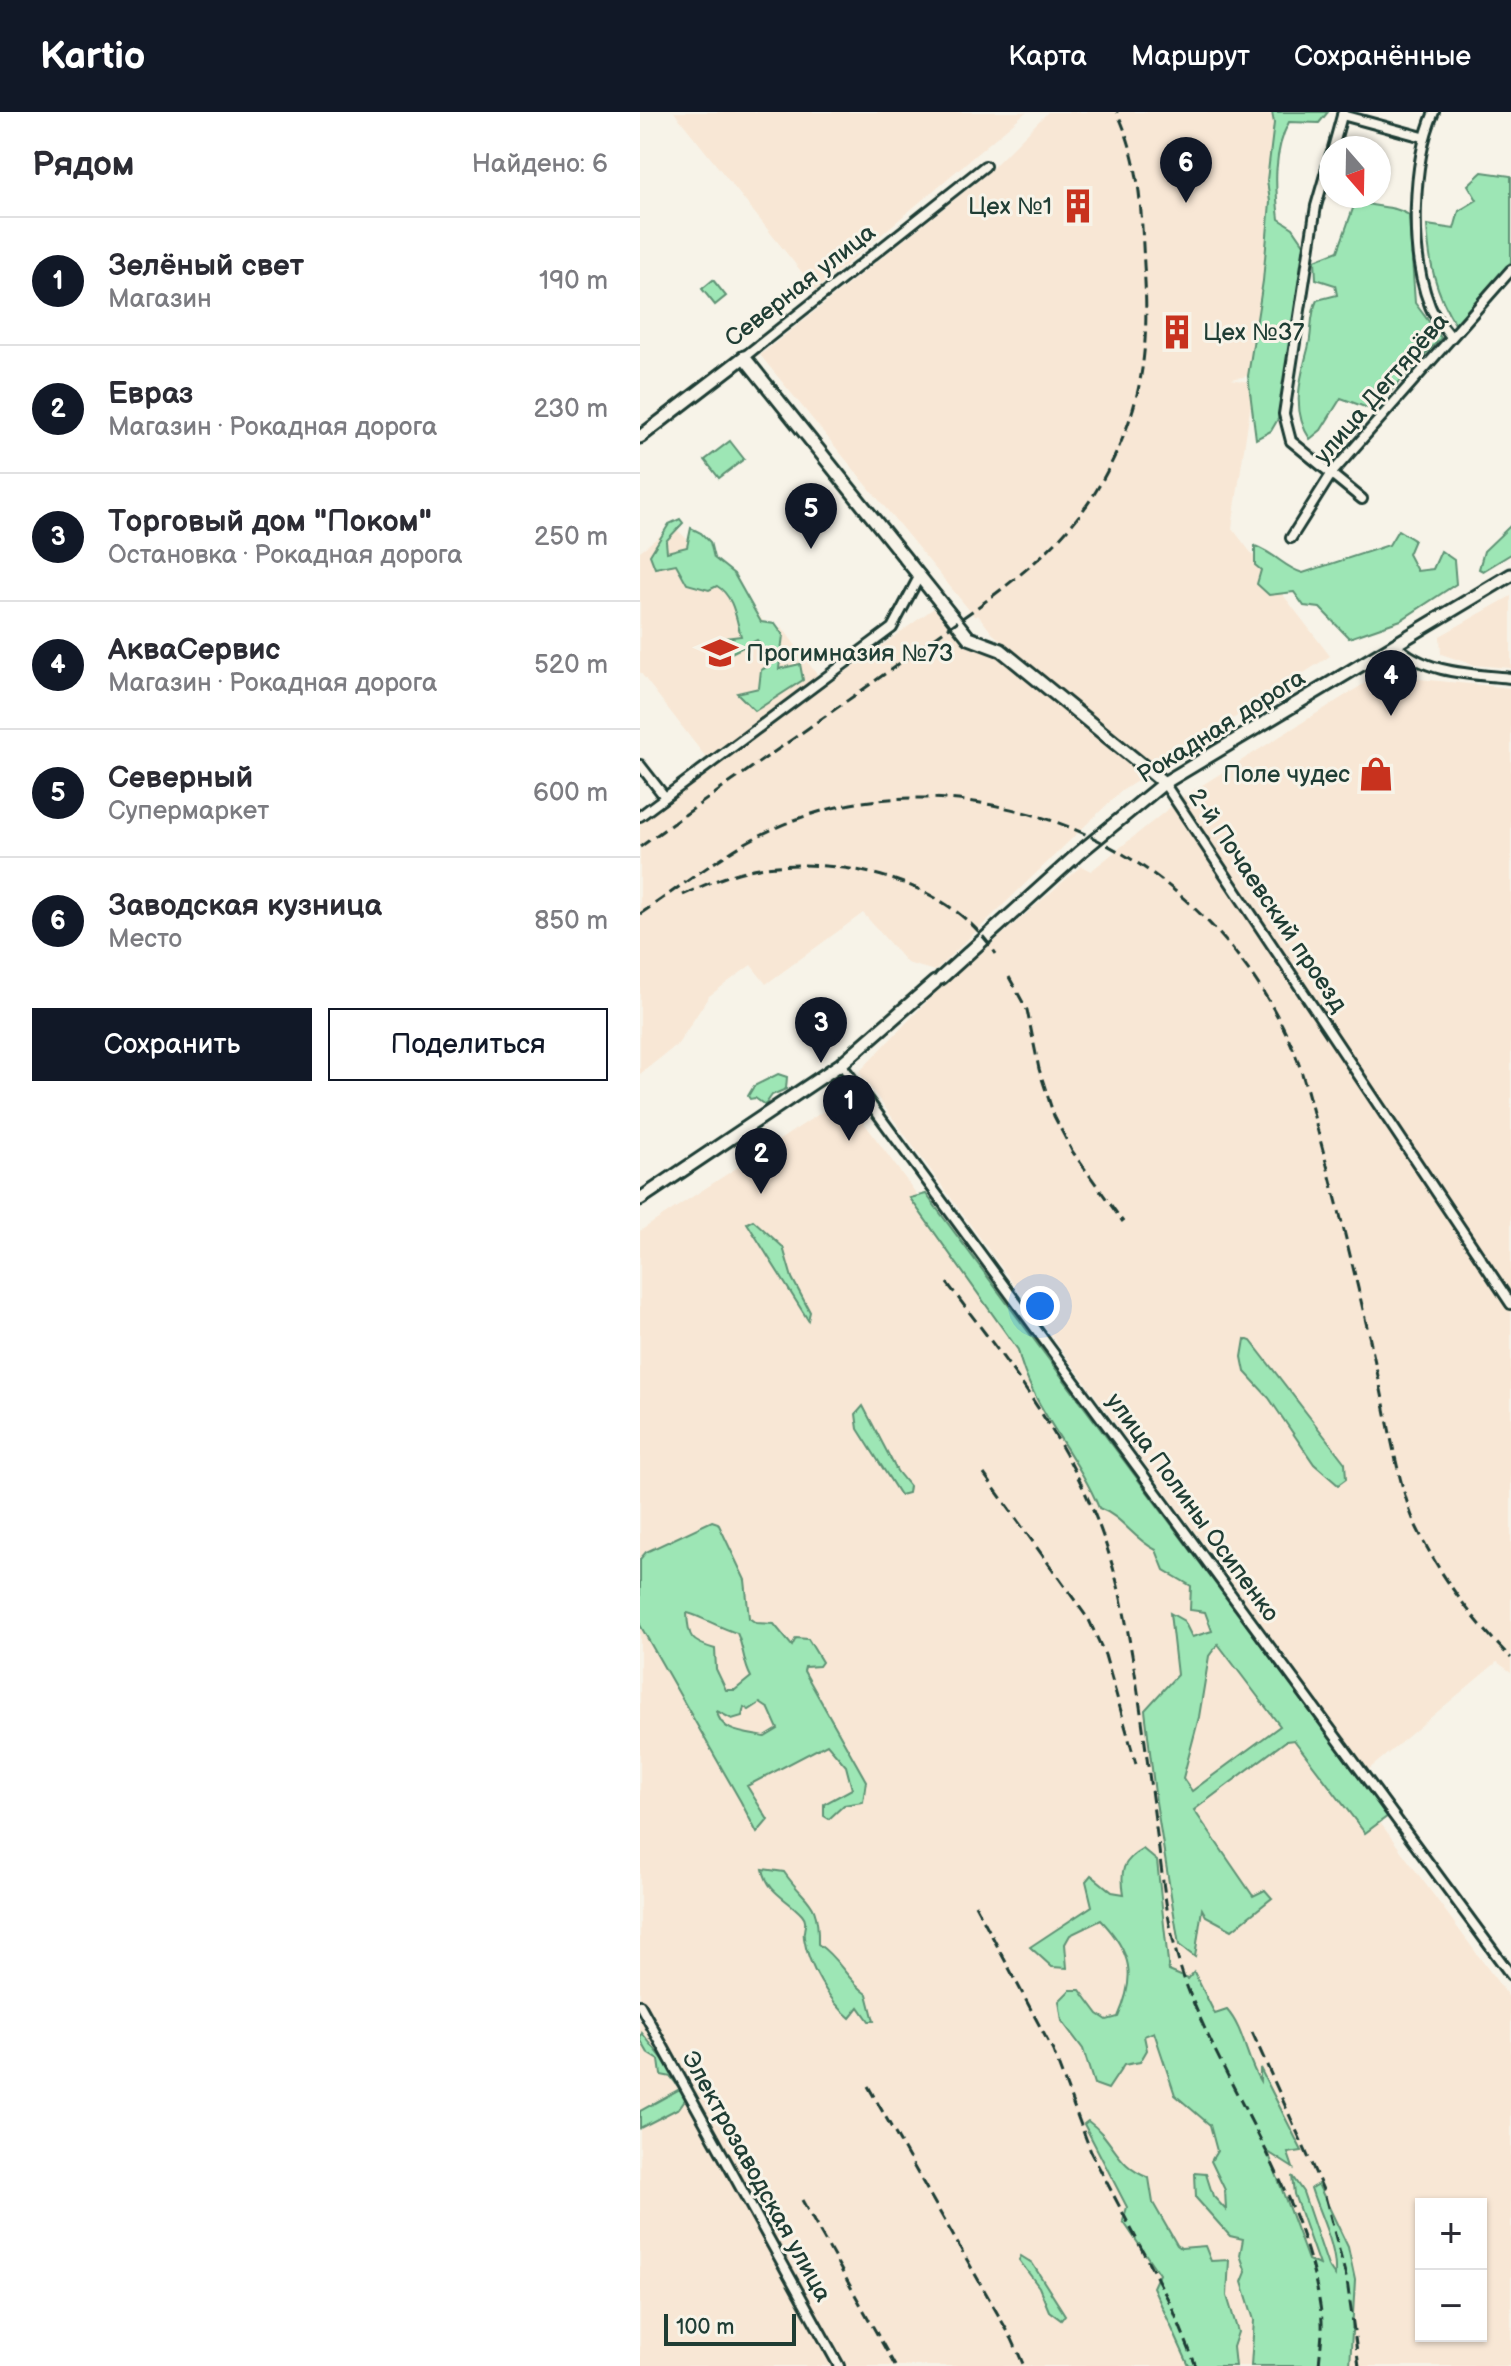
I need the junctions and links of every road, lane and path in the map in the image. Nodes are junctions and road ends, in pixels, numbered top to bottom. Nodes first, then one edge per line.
1 (1434, 112) edge
2 (1342, 113) edge
3 (1336, 136) edge
4 (1423, 137) junction
5 (985, 166) dead end
6 (1319, 196) edge
7 (1511, 270) edge
8 (1451, 337) junction
9 (744, 357) junction
10 (640, 437) edge
11 (1332, 473) junction
12 (1362, 499) dead end
13 (1291, 538) dead end
14 (920, 575) junction
15 (1511, 575) edge
16 (1395, 644) junction
17 (1511, 678) edge
18 (640, 765) edge
19 (1164, 783) junction
20 (665, 797) junction
21 (640, 816) edge
22 (841, 1064) junction
23 (640, 1199) edge
24 (1511, 1304) edge
25 (1511, 1975) edge
26 (640, 2005) edge
27 (839, 2366) edge

1 - 4 street
2 - 3 street
2 - 4 street
4 - 8 street
5 - 9 street, Северная улица
6 - 11 street
7 - 8 street, улица Дегтярёва
8 - 11 street, улица Дегтярёва
9 - 10 main road, Северная улица
9 - 14 main road, 2-й Почаевский проезд
11 - 12 street
11 - 13 street, улица Дегтярёва
14 - 19 main road, 2-й Почаевский проезд
14 - 20 street
15 - 16 main road, Рокадная дорога
16 - 17 street
16 - 19 main road, Рокадная дорога
18 - 20 street
19 - 22 main road, Рокадная дорога
19 - 24 street, 2-й Почаевский проезд
20 - 21 street
22 - 23 main road, Рокадная дорога
22 - 25 street, улица Полины Осипенко
26 - 27 street, Электрозаводская улица

